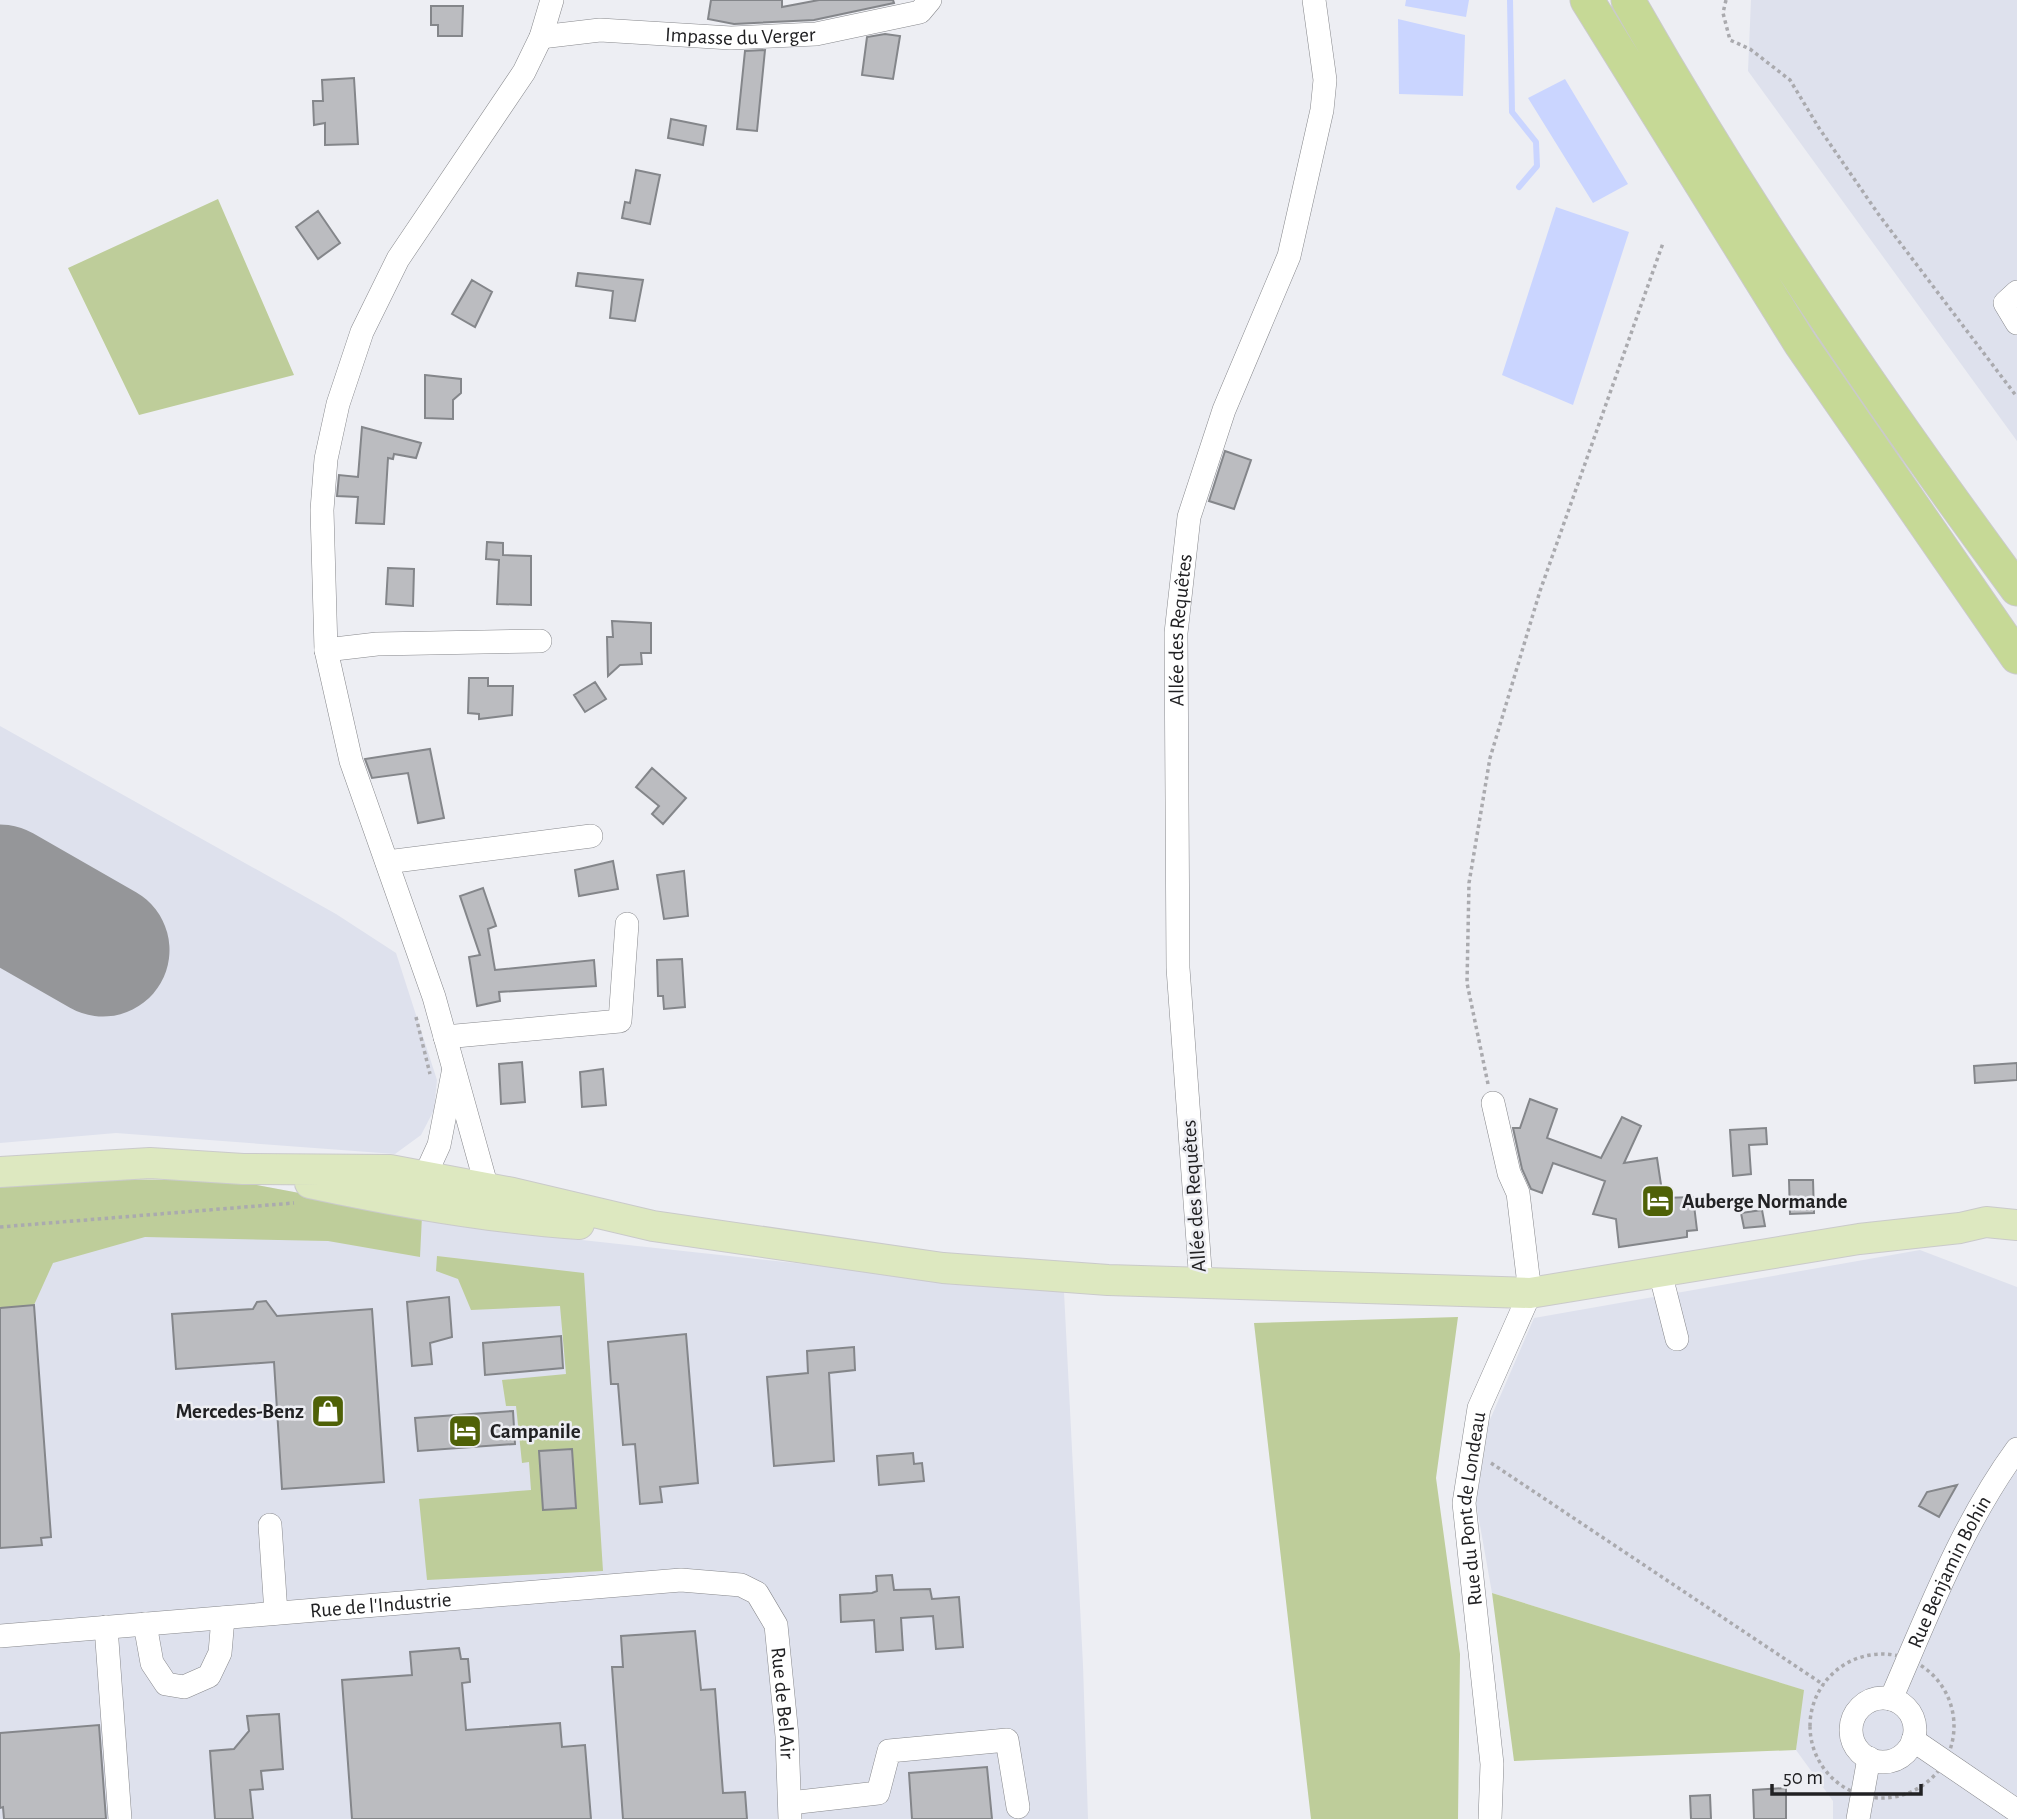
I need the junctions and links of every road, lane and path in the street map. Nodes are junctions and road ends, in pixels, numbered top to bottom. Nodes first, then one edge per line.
1 (552, 0) edge
2 (930, 0) edge
3 (1314, 0) edge
4 (1587, 0) edge
5 (1628, 0) edge
6 (1726, 0) edge
7 (541, 37) junction
8 (1663, 243) dead end
9 (2017, 292) edge
10 (2017, 323) edge
11 (2017, 397) edge
12 (2017, 589) edge
13 (540, 642) dead end
14 (326, 650) junction
15 (2015, 653) edge
16 (590, 836) dead end
17 (387, 862) junction
18 (627, 924) dead end
19 (412, 1004) dead end
20 (445, 1037) junction
21 (454, 1070) junction
22 (432, 1083) dead end
23 (1493, 1103) joint
24 (243, 1169) junction
25 (0, 1172) edge
26 (424, 1178) junction
27 (487, 1188) junction
28 (401, 1201) junction
29 (306, 1202) dead end
30 (2017, 1225) edge
31 (653, 1226) junction
32 (0, 1227) edge
33 (1961, 1228) junction
34 (2017, 1244) edge
35 (1660, 1272) junction
36 (1201, 1283) junction
37 (1530, 1293) junction
38 (1677, 1339) dead end
39 (2017, 1449) edge
40 (1472, 1450) junction
41 (270, 1525) dead end
42 (757, 1593) joint
43 (276, 1613) junction
44 (223, 1618) junction
45 (145, 1624) junction
46 (106, 1628) junction
47 (0, 1636) edge
48 (1909, 1659) junction
49 (1824, 1685) junction
50 (1891, 1699) junction
51 (1913, 1740) junction
52 (1869, 1758) junction
53 (1945, 1762) junction
54 (1862, 1795) junction
55 (1018, 1807) dead end
56 (790, 1811) edge
57 (2017, 1811) edge
58 (120, 1819) edge
59 (1490, 1819) edge
60 (1858, 1819) edge

1 - 7 street
2 - 7 street, Impasse du Verger
3 - 36 street, Allée des Requêtes
4 - 15 highway
5 - 12 highway
6 - 11 path
7 - 14 street
8 - 23 path
9 - 10 street
13 - 14 street
14 - 17 street
16 - 17 street
17 - 20 street
18 - 20 street
19 - 22 path
20 - 21 street
21 - 26 street
21 - 27 street
23 - 37 street
24 - 25 main road
24 - 26 main road
24 - 28 main road
26 - 27 main road
27 - 28 main road
27 - 31 main road
28 - 31 main road
29 - 32 path
30 - 33 main road
31 - 36 main road
33 - 34 main road
33 - 35 main road
35 - 37 main road
35 - 38 street
36 - 37 main road
37 - 40 street, Rue du Pont de Londeau
39 - 48 street, Rue Benjamin Bohin
40 - 49 path
40 - 59 street, Rue du Pont de Londeau
41 - 43 street
42 - 43 street, Rue de l'Industrie
42 - 56 street, Rue de Bel Air
43 - 44 street, Rue de l'Industrie
44 - 45 street, Rue de l'Industrie
44 - 45 street
45 - 46 street, Rue de l'Industrie
46 - 47 street, Rue de l'Industrie
46 - 58 street
48 - 49 path
48 - 50 street, Rue Benjamin Bohin
48 - 53 path
49 - 54 path
50 - 51 street
50 - 52 street
51 - 52 street
51 - 53 street
52 - 54 street
53 - 54 path
53 - 57 street
54 - 60 street
55 - 56 street

